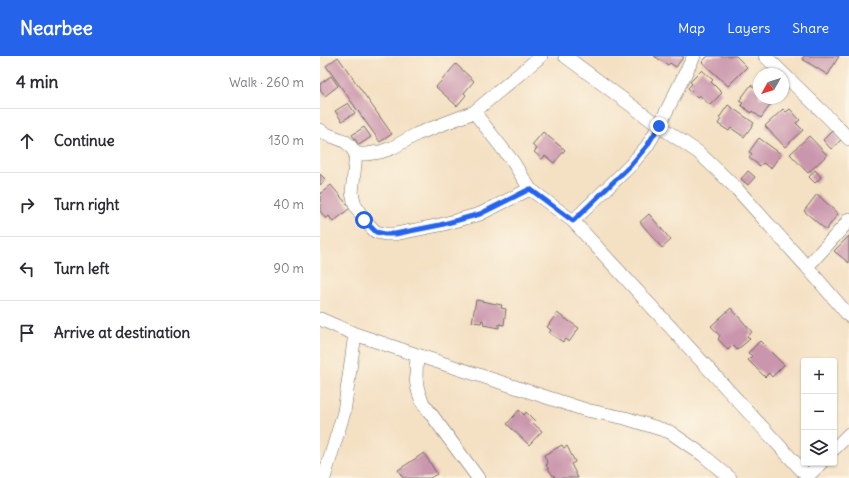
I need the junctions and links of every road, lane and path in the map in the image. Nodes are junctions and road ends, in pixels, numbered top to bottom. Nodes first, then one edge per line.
1 (541, 56) edge
2 (565, 56) edge
3 (694, 56) edge
4 (764, 56) edge
5 (474, 112) junction
6 (659, 126) junction
7 (320, 130) edge
8 (849, 139) edge
9 (356, 154) junction
10 (530, 189) junction
11 (849, 219) edge
12 (573, 221) junction
13 (807, 267) junction
14 (849, 316) edge
15 (320, 319) edge
16 (355, 334) junction
17 (417, 355) junction
18 (849, 434) edge
19 (837, 446) edge
20 (818, 466) edge
21 (807, 477) edge
22 (324, 478) edge
23 (478, 478) edge
24 (730, 478) edge

1 - 5 street
2 - 6 street
3 - 6 street
4 - 8 street
5 - 9 street
5 - 10 street
6 - 12 street
6 - 13 street
7 - 9 street
9 - 10 street
10 - 12 street
11 - 13 street
12 - 21 street
13 - 14 street
15 - 16 street
16 - 17 street
16 - 22 street
17 - 23 street
17 - 24 street
18 - 19 street
20 - 21 street

